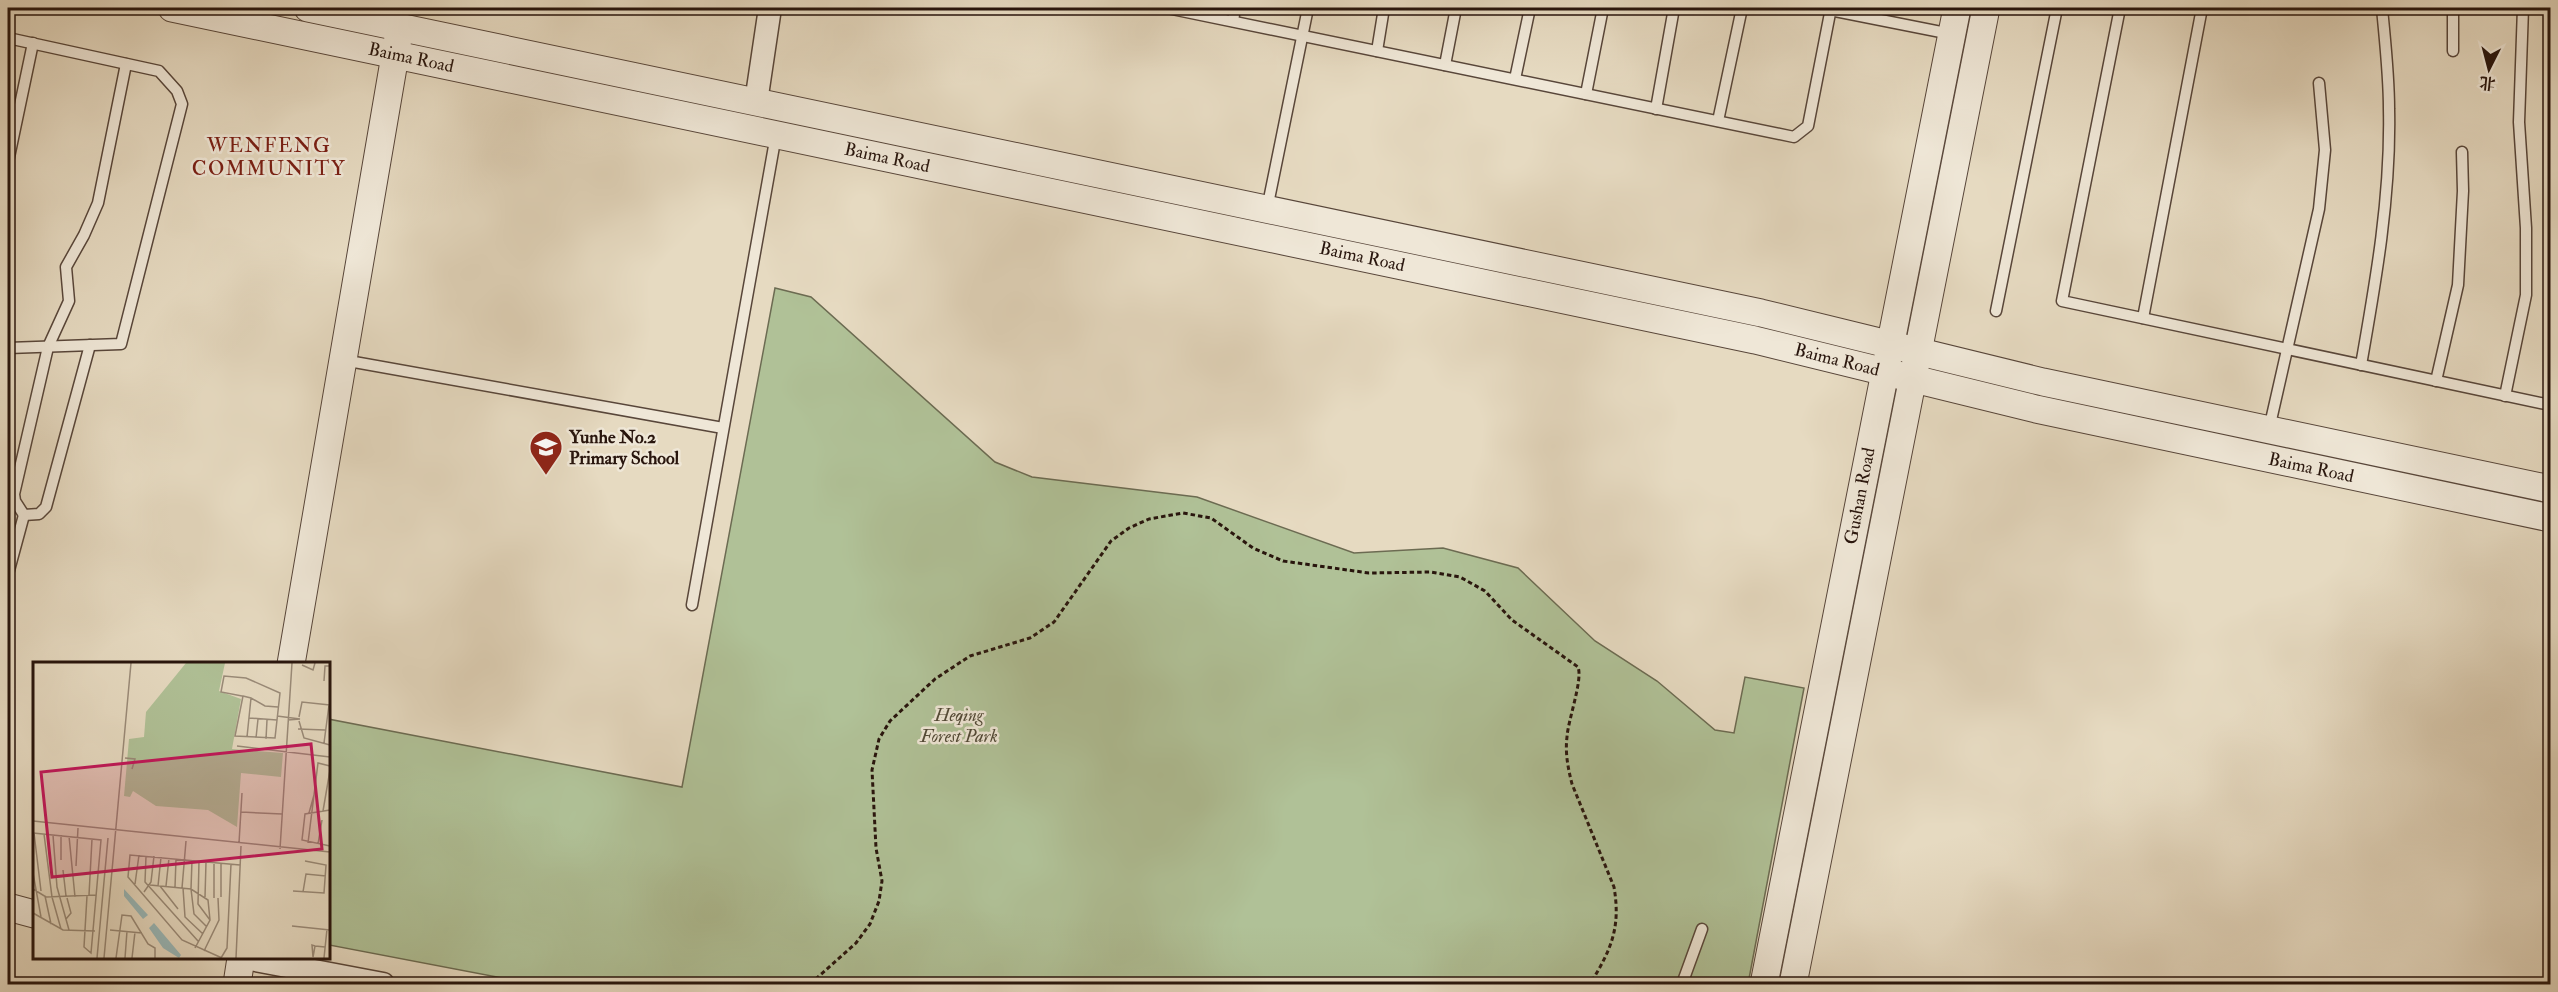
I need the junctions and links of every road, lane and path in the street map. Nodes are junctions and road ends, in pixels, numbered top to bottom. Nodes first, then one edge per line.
1 (172, 8) edge
2 (308, 8) edge
3 (770, 8) edge
4 (1167, 8) edge
5 (1235, 8) edge
6 (1308, 8) edge
7 (1384, 8) edge
8 (1456, 8) edge
9 (1530, 8) edge
10 (1603, 8) edge
11 (1674, 8) edge
12 (1742, 8) edge
13 (1957, 8) edge
14 (1986, 8) edge
15 (2056, 8) edge
16 (2120, 8) edge
17 (2202, 8) edge
18 (2382, 8) edge
19 (2453, 8) edge
20 (2523, 8) edge
21 (1830, 9) edge
22 (1233, 21) junction
23 (400, 27) junction
24 (1952, 34) junction
25 (1303, 36) junction
26 (8, 38) edge
27 (33, 43) junction
28 (1377, 51) junction
29 (2453, 51) dead end
30 (395, 54) junction
31 (126, 64) junction
32 (1445, 65) junction
33 (1515, 80) junction
34 (2319, 83) dead end
35 (1586, 94) junction
36 (756, 102) junction
37 (1656, 109) junction
38 (1718, 122) junction
39 (776, 134) junction
40 (2462, 152) dead end
41 (8, 162) edge
42 (1267, 209) junction
43 (1996, 311) dead end
44 (2143, 318) junction
45 (1890, 344) junction
46 (90, 345) junction
47 (48, 347) junction
48 (8, 348) edge
49 (2287, 349) junction
50 (1918, 351) junction
51 (343, 360) junction
52 (2361, 365) junction
53 (1885, 372) junction
54 (1912, 379) junction
55 (2436, 381) junction
56 (2505, 396) junction
57 (2550, 405) edge
58 (723, 428) junction
59 (2269, 430) junction
60 (2550, 489) edge
61 (24, 515) junction
62 (2550, 518) edge
63 (8, 574) edge
64 (692, 605) dead end
65 (291, 662) edge
66 (8, 907) edge
67 (33, 914) edge
68 (1702, 929) dead end
69 (243, 959) edge
70 (253, 959) edge
71 (237, 984) edge
72 (383, 984) edge
73 (810, 984) edge
74 (1590, 984) edge
75 (1682, 984) edge
76 (1764, 984) edge
77 (1793, 984) edge

1 - 30 street, Baima Road
2 - 23 street, Baima Road
3 - 36 street
4 - 22 lane
5 - 22 lane
6 - 25 lane
7 - 28 lane
8 - 32 lane
9 - 33 lane
10 - 35 lane
11 - 37 lane
12 - 38 lane
13 - 24 street, Gushan Road
14 - 50 street, Gushan Road
15 - 43 lane
16 - 44 lane
17 - 44 lane
18 - 52 lane
19 - 29 lane
20 - 56 lane
21 - 24 lane
21 - 38 lane
22 - 25 lane
23 - 30 street
23 - 36 street, Baima Road
24 - 45 street, Gushan Road
25 - 28 lane
25 - 42 lane
26 - 27 lane
27 - 31 lane
27 - 41 lane
28 - 32 lane
30 - 39 street, Baima Road
30 - 51 street
31 - 46 lane
31 - 47 lane
32 - 33 lane
33 - 35 lane
34 - 49 lane
35 - 37 lane
36 - 42 street, Baima Road
37 - 38 lane
39 - 53 street, Baima Road
39 - 58 lane
40 - 55 lane
42 - 45 street, Baima Road
44 - 49 lane
45 - 50 street, Baima Road
45 - 53 street, Gushan Road
46 - 47 lane
46 - 61 lane
47 - 48 lane
47 - 61 lane
49 - 52 lane
49 - 59 lane
50 - 54 street, Gushan Road
50 - 59 street, Baima Road
51 - 58 lane
51 - 65 street
52 - 55 lane
53 - 54 street, Baima Road
53 - 76 street, Gushan Road
54 - 62 street, Baima Road
54 - 77 street, Gushan Road
55 - 56 lane
56 - 57 lane
58 - 64 lane
59 - 60 street, Baima Road
61 - 63 lane
66 - 67 street
68 - 75 lane
69 - 71 street
70 - 72 street
73 - 74 path

